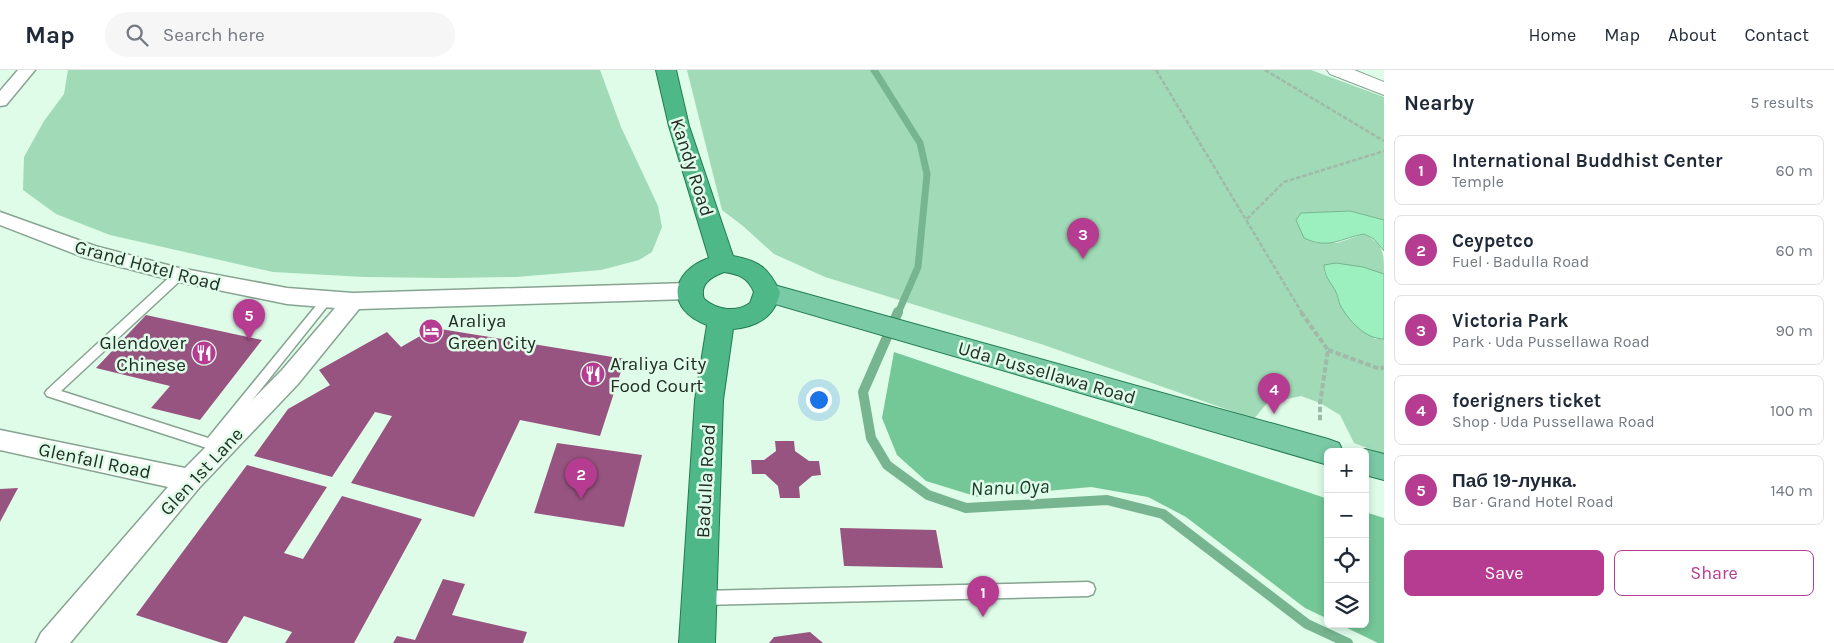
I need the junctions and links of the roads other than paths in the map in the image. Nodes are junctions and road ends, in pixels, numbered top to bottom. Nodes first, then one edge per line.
1 (27, 70) edge
2 (666, 70) edge
3 (1337, 70) edge
4 (1384, 89) edge
5 (0, 101) edge
6 (0, 218) edge
7 (723, 263) junction
8 (179, 275) junction
9 (689, 291) junction
10 (767, 292) junction
11 (328, 299) junction
12 (353, 300) junction
13 (721, 320) junction
14 (0, 440) edge
15 (1324, 451) edge
16 (1369, 463) edge
17 (1384, 467) edge
18 (190, 480) junction
19 (1088, 589) dead end
20 (699, 598) junction
21 (51, 643) edge
22 (697, 643) edge

1 - 5 street
2 - 7 highway, Kandy Road
3 - 4 street
6 - 8 street, Grand Hotel Road
7 - 9 highway
7 - 10 highway
8 - 11 street, Grand Hotel Road
8 - 11 lane
9 - 12 street, Grand Hotel Road
9 - 13 highway
10 - 13 highway
10 - 15 main road, Uda Pussellawa Road
11 - 12 street, Grand Hotel Road
12 - 18 street, Glen 1st Lane
13 - 20 highway, Badulla Road
14 - 18 street, Glenfall Road
16 - 17 main road
18 - 21 street, Glen 1st Lane
19 - 20 lane
20 - 22 highway, Badulla Road

